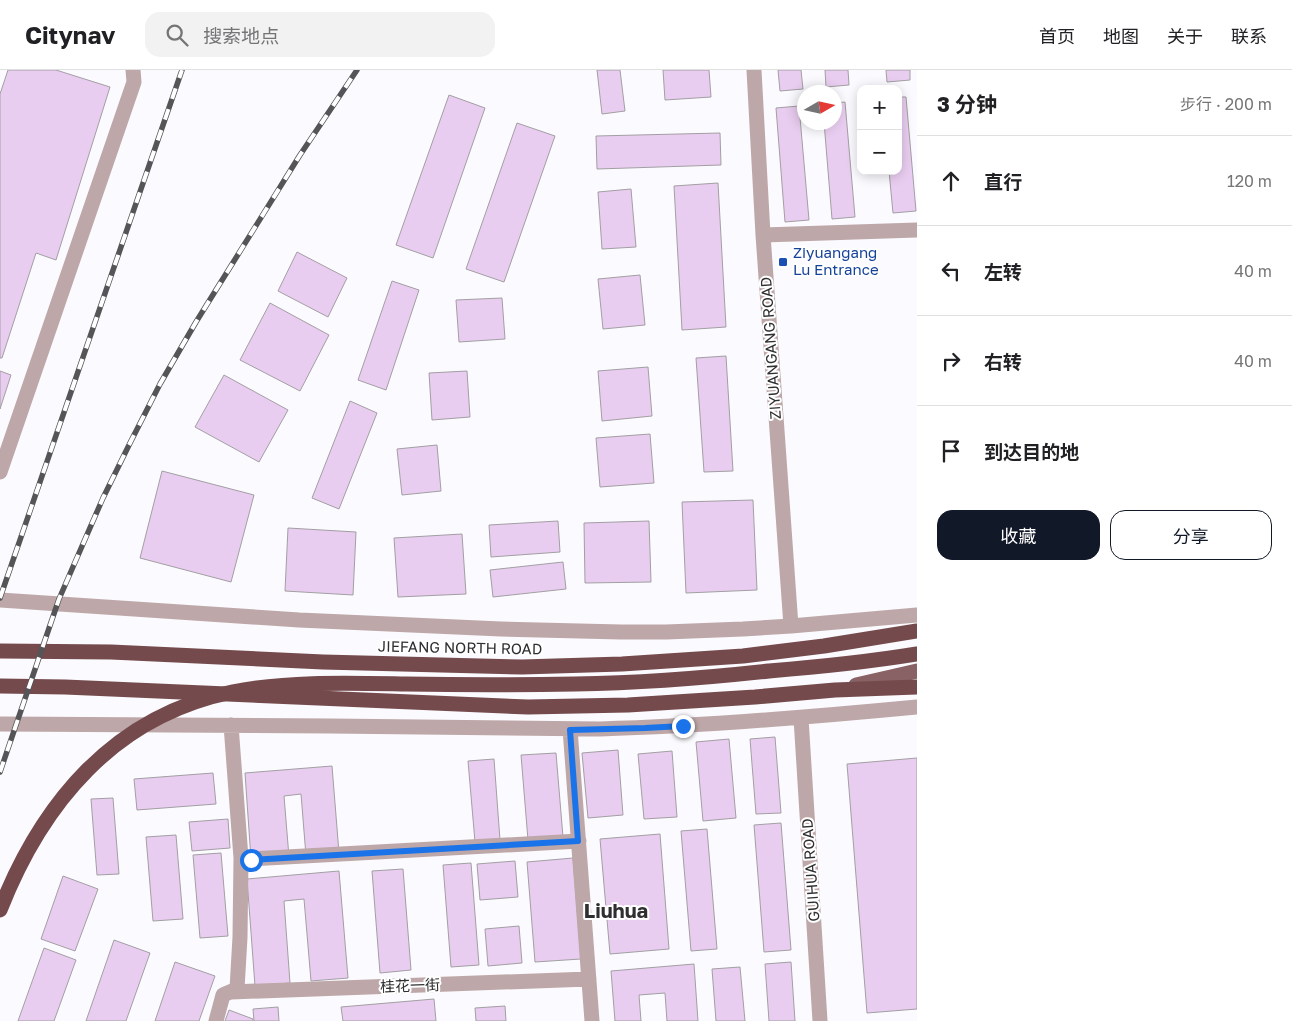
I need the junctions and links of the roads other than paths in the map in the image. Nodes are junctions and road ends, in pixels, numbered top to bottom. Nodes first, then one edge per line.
1 (133, 70) edge
2 (754, 70) edge
3 (917, 230) edge
4 (763, 235) junction
5 (0, 472) edge
6 (0, 600) edge
7 (917, 615) edge
8 (791, 626) junction
9 (917, 631) edge
10 (0, 651) edge
11 (917, 654) edge
12 (917, 671) edge
13 (1, 686) edge
14 (917, 688) edge
15 (836, 690) junction
16 (917, 708) edge
17 (801, 718) junction
18 (0, 724) edge
19 (231, 725) junction
20 (570, 730) junction
21 (578, 841) junction
22 (251, 860) dead end
23 (0, 910) edge
24 (589, 979) junction
25 (231, 992) junction
26 (216, 1021) edge
27 (592, 1021) edge
28 (820, 1021) edge

1 - 5 street
2 - 4 street, ZIYUANGANG ROAD
3 - 4 street
4 - 8 street, ZIYUANGANG ROAD
6 - 8 street
7 - 8 street
9 - 10 highway, JIEFANG NORTH ROAD
11 - 23 highway, bridge
12 - 15 main road
13 - 15 highway
14 - 15 highway
16 - 17 street
17 - 20 street
17 - 28 street, GUIHUA ROAD
18 - 19 street
19 - 20 street
19 - 25 street
20 - 21 street
21 - 22 street
21 - 24 street
24 - 25 street, 桂花一街
24 - 27 street
25 - 26 street

